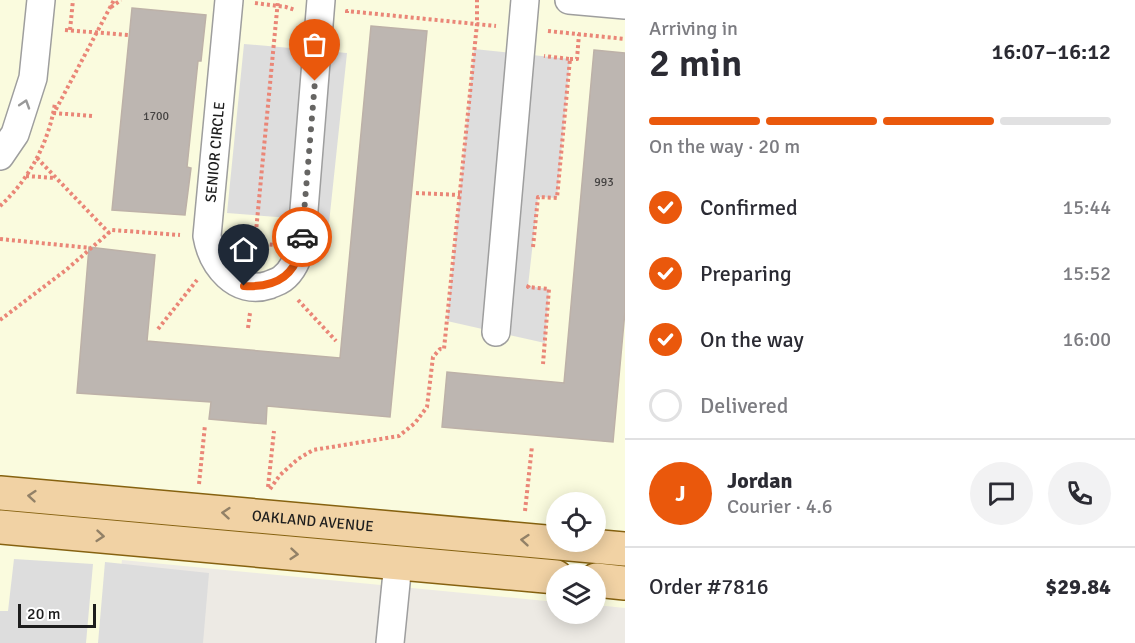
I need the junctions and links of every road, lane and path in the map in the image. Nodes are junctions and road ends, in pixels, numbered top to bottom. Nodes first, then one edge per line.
1 (41, 0) edge
2 (73, 0) edge
3 (114, 0) edge
4 (121, 0) edge
5 (477, 0) edge
6 (525, 0) edge
7 (569, 0) edge
8 (242, 2) edge
9 (277, 3) edge
10 (313, 5) edge
11 (625, 5) edge
12 (110, 8) junction
13 (346, 23) dead end
14 (477, 24) junction
15 (504, 27) dead end
16 (70, 30) junction
17 (544, 31) dead end
18 (98, 32) junction
19 (579, 34) junction
20 (129, 35) dead end
21 (625, 39) edge
22 (64, 41) dead end
23 (541, 56) dead end
24 (570, 59) junction
25 (57, 93) dead end
26 (54, 113) junction
27 (92, 116) dead end
28 (0, 156) edge
29 (37, 158) junction
30 (26, 176) junction
31 (56, 178) junction
32 (416, 193) dead end
33 (12, 195) junction
34 (460, 195) junction
35 (0, 206) edge
36 (0, 211) edge
37 (109, 233) junction
38 (196, 236) junction
39 (0, 239) edge
40 (255, 243) junction
41 (302, 247) junction
42 (91, 248) junction
43 (532, 253) dead end
44 (253, 265) dead end
45 (192, 273) dead end
46 (530, 275) dead end
47 (197, 280) junction
48 (202, 285) dead end
49 (305, 291) dead end
50 (298, 300) junction
51 (288, 305) dead end
52 (240, 311) dead end
53 (250, 312) junction
54 (260, 314) dead end
55 (0, 320) edge
56 (158, 328) dead end
57 (248, 328) dead end
58 (496, 332) dead end
59 (336, 341) dead end
60 (543, 364) dead end
61 (205, 425) dead end
62 (532, 446) dead end
63 (198, 487) dead end
64 (0, 493) edge
65 (267, 493) dead end
66 (525, 517) dead end
67 (0, 527) edge
68 (625, 549) edge
69 (398, 563) junction
70 (546, 576) edge
71 (606, 581) edge
72 (625, 584) edge
73 (390, 643) edge

28 -> 1 lane
2 - 16 path
3 - 12 path
4 - 12 path
5 - 14 path
6 - 58 lane
7 - 11 lane
8 - 9 path
8 - 38 lane, SENIOR CIRCLE
9 - 10 path
9 - 40 path
10 - 41 lane, SENIOR CIRCLE
12 - 18 path
13 - 14 path
14 - 15 path
14 - 34 path
16 - 18 path
16 - 22 path
17 - 19 path
18 - 20 path
18 - 26 path
19 - 21 path
19 - 24 path
23 - 24 path
24 - 43 path
25 - 26 path
26 - 27 path
26 - 29 path
29 - 30 path
29 - 31 path
30 - 31 path
30 - 33 path
31 - 37 path
32 - 34 path
33 - 35 path
33 - 36 path
34 - 65 path
37 - 38 path
37 - 42 path
38 - 40 path
38 - 41 lane, SENIOR CIRCLE
39 - 42 path
40 - 41 path
40 - 44 path
42 - 55 path
45 - 47 path
46 - 60 path
47 - 48 path
47 - 56 path
49 - 50 path
50 - 51 path
50 - 59 path
52 - 53 path
53 - 54 path
53 - 57 path
61 - 63 path
62 - 66 path
68 -> 64 main road, OAKLAND AVENUE
67 -> 69 main road
69 - 70 main road
69 - 73 lane
71 - 72 main road

